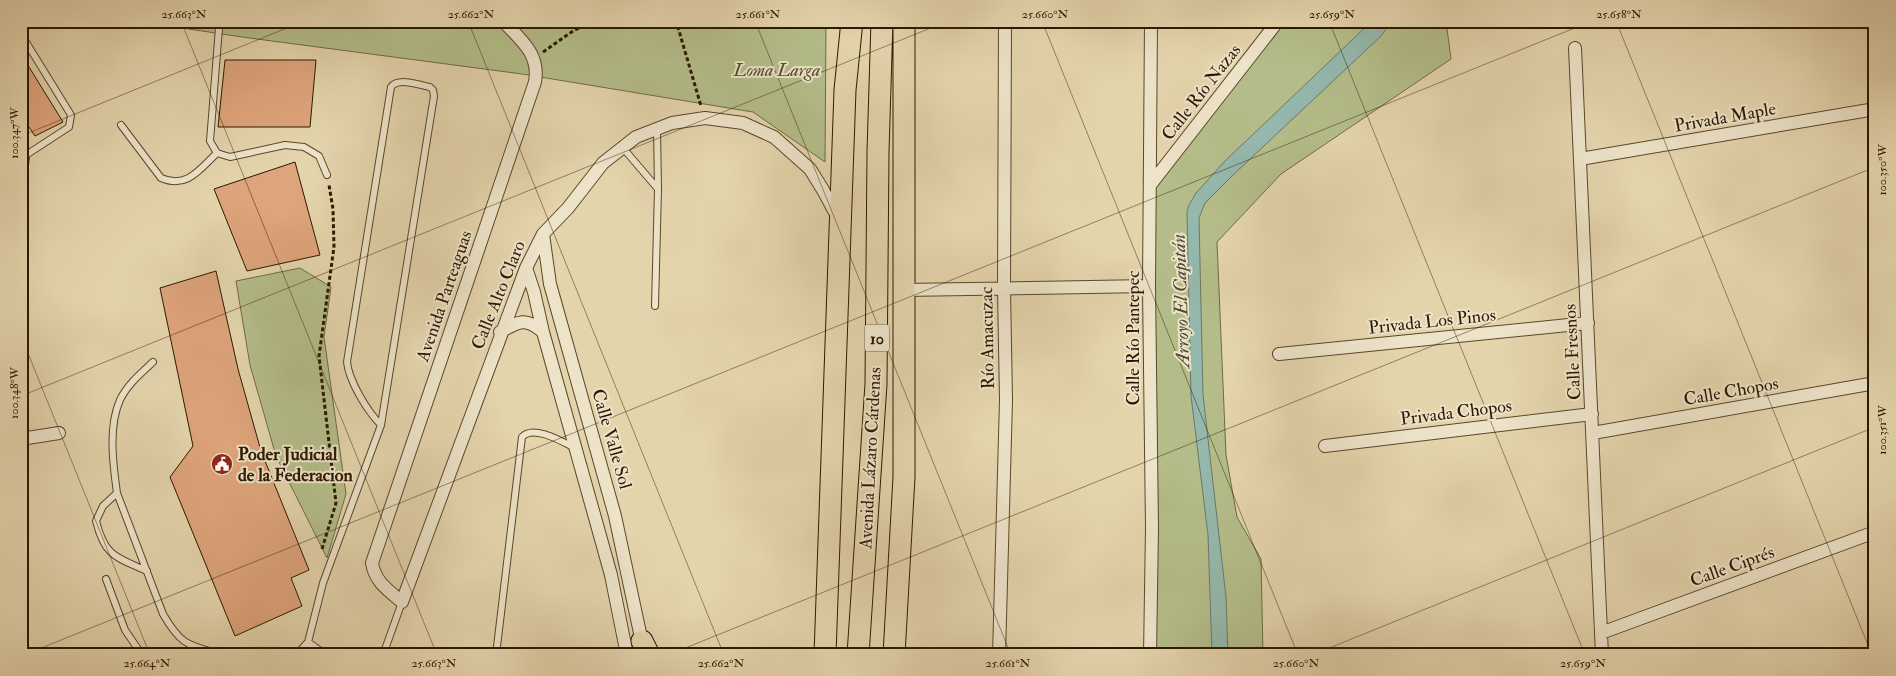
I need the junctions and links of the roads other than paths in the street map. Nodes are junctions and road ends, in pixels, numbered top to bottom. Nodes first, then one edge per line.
1 (221, 21) edge
2 (503, 21) edge
3 (852, 21) edge
4 (882, 21) edge
5 (904, 21) edge
6 (1005, 21) edge
7 (1151, 21) edge
8 (1278, 21) edge
9 (21, 34) edge
10 (1575, 48) dead end
11 (1875, 109) edge
12 (121, 125) dead end
13 (657, 128) junction
14 (623, 148) junction
15 (22, 152) edge
16 (217, 153) junction
17 (1580, 159) junction
18 (21, 172) edge
19 (327, 174) road end
20 (1151, 184) junction
21 (658, 189) junction
22 (840, 223) junction
23 (543, 234) junction
24 (526, 268) junction
25 (1149, 286) junction
26 (1004, 288) junction
27 (903, 290) junction
28 (655, 306) dead end
29 (1588, 323) junction
30 (500, 332) junction
31 (543, 332) junction
32 (1279, 354) dead end
33 (153, 362) dead end
34 (1875, 383) edge
35 (1592, 414) junction
36 (381, 425) junction
37 (59, 433) dead end
38 (1593, 433) junction
39 (21, 439) edge
40 (1325, 446) dead end
41 (576, 449) junction
42 (116, 492) junction
43 (1875, 532) edge
44 (147, 571) junction
45 (106, 579) dead end
46 (402, 602) junction
47 (826, 628) junction
48 (1601, 633) junction
49 (308, 642) junction
50 (640, 651) edge
51 (142, 655) edge
52 (224, 655) edge
53 (296, 655) edge
54 (326, 655) edge
55 (383, 655) edge
56 (496, 655) edge
57 (815, 655) edge
58 (825, 655) edge
59 (858, 655) edge
60 (894, 655) edge
61 (999, 655) edge
62 (1150, 655) edge
63 (1602, 655) edge

1 - 16 lane
2 - 46 street, Avenida Parteaguas
3 - 22 highway
4 - 59 highway, Avenida Lázaro Cárdenas / 10
5 - 27 highway, Avenida Lázaro Cárdenas / 10
6 - 26 street, Río Amacuzac
7 - 20 street, Calle Río Pantepec
8 - 20 street, Calle Río Nazas
9 - 15 lane
10 - 17 street, Calle Fresnos
11 - 17 street, Privada Maple
12 - 16 lane
13 - 14 street, Calle Alto Claro
13 - 21 lane
13 - 22 street, Calle Alto Claro
14 - 21 lane
14 - 23 street, Calle Alto Claro
15 - 18 street
16 - 19 lane
17 - 29 street, Calle Fresnos
20 - 25 street, Calle Río Pantepec
21 - 28 lane
22 - 47 highway
23 - 24 street, Calle Alto Claro
23 - 50 street, Calle Valle Sol
24 - 30 street, Calle Alto Claro
24 - 31 street, Calle Valle Sol
25 - 26 street
25 - 62 street, Calle Río Pantepec
26 - 27 street
26 - 61 street, Río Amacuzac
27 - 60 highway, Avenida Lázaro Cárdenas / 10
29 - 32 street, Privada Los Pinos
29 - 35 street, Calle Fresnos
30 - 31 street
30 - 46 street, Calle Alto Claro
31 - 41 street, Calle Valle Sol
33 - 42 lane
34 - 38 street, Calle Chopos
35 - 38 street, Calle Fresnos
35 - 40 street, Privada Chopos
36 - 36 lane
36 - 49 lane
37 - 39 street
38 - 48 street, Calle Fresnos
41 - 50 street, Calle Valle Sol
41 - 56 lane
42 - 44 lane
42 - 44 lane
43 - 48 street, Calle Ciprés
44 - 52 lane
45 - 51 lane
46 - 55 lane
47 - 57 highway
47 - 58 highway
48 - 63 street, Calle Fresnos
49 - 53 lane
49 - 54 lane

